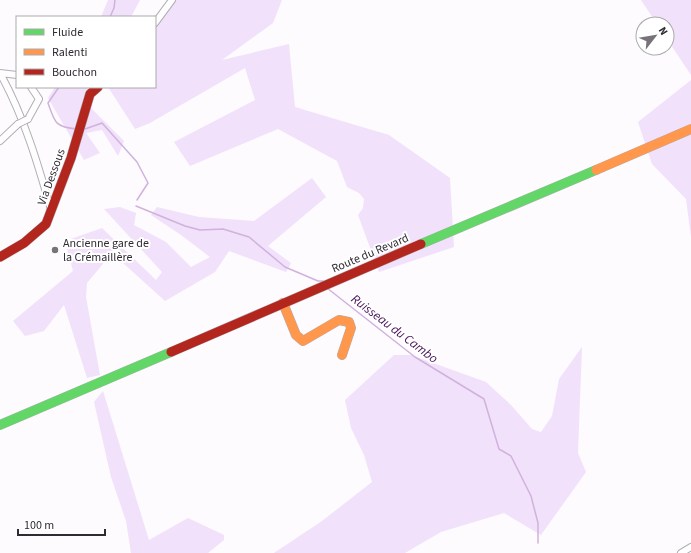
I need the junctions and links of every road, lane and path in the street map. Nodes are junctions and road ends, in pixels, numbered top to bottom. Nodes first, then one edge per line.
1 (172, 0) edge
2 (156, 22) edge
3 (0, 74) edge
4 (16, 75) edge
5 (32, 88) edge
6 (97, 88) edge
7 (691, 129) edge
8 (0, 141) edge
9 (52, 210) junction
10 (0, 257) edge
11 (283, 303) junction
12 (342, 355) dead end
13 (60, 399) junction
14 (0, 419) edge
15 (0, 426) edge
16 (691, 547) edge
17 (681, 553) edge

1 - 2 street
3 - 4 street
3 - 9 street
5 - 8 street, bridge
6 - 9 main road, Via Dessous
7 - 11 main road, Route du Revard
9 - 10 main road, Via Dessous
11 - 12 main road
11 - 13 main road, Route du Revard
13 - 14 main road, Route du Revard
13 - 15 main road, Route du Revard
16 - 17 street

